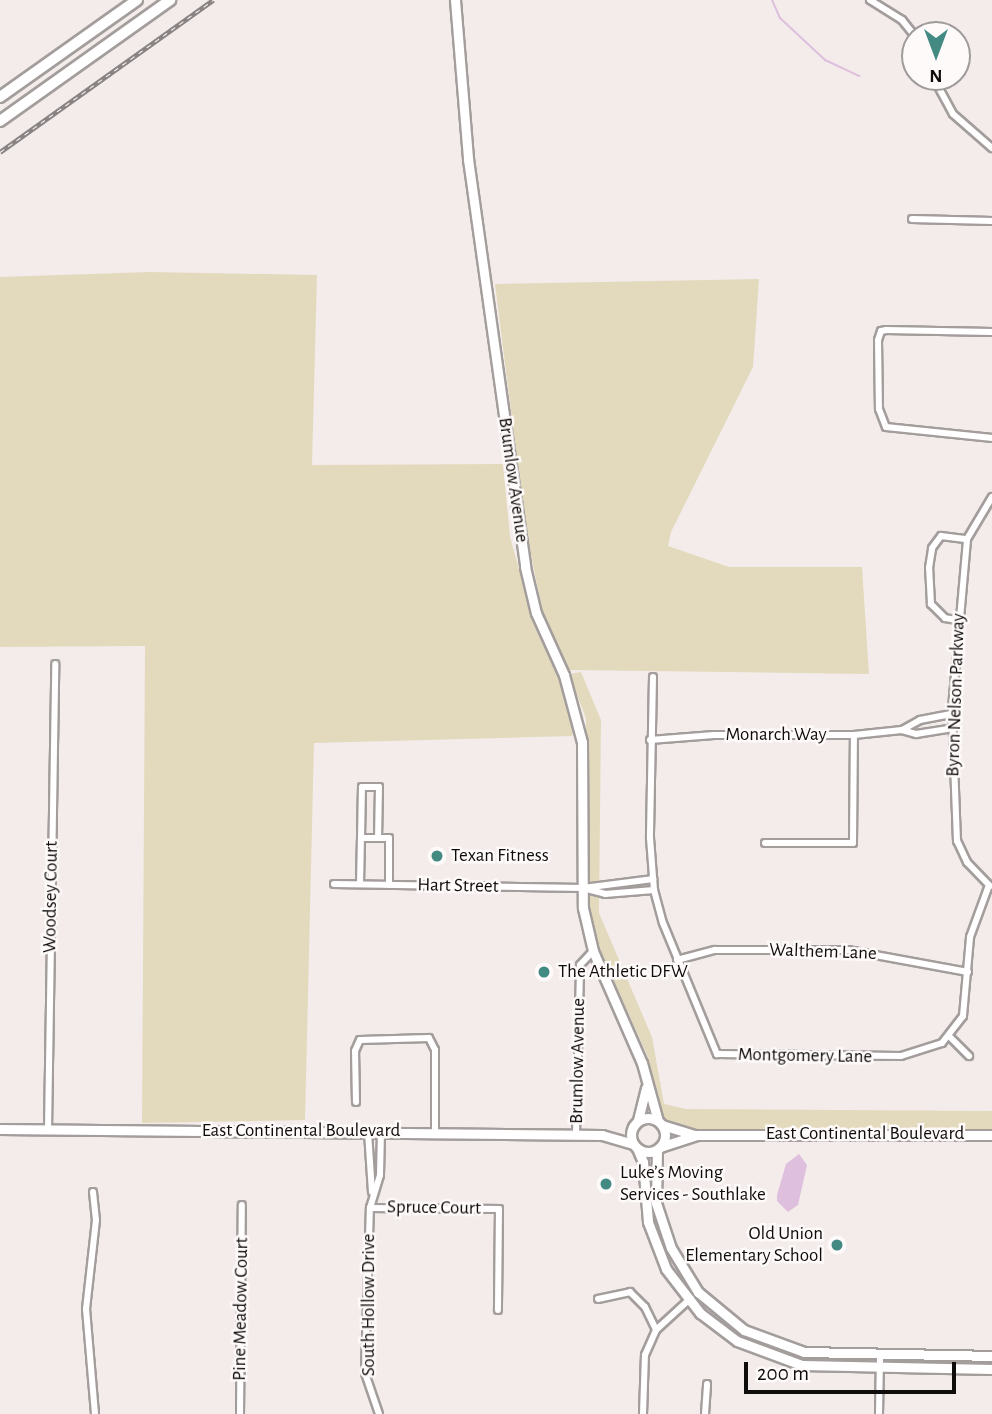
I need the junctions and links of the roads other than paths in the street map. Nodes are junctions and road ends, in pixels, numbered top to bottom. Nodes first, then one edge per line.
1 (137, 0) edge
2 (170, 0) edge
3 (455, 0) edge
4 (870, 0) edge
5 (903, 21) edge
6 (941, 91) edge
7 (0, 97) edge
8 (0, 121) edge
9 (992, 148) edge
10 (912, 219) dead end
11 (992, 221) edge
12 (992, 332) edge
13 (992, 438) edge
14 (992, 497) edge
15 (967, 539) junction
16 (957, 620) junction
17 (55, 664) dead end
18 (653, 677) dead end
19 (952, 714) junction
20 (952, 728) junction
21 (902, 730) junction
22 (854, 735) junction
23 (650, 740) junction
24 (361, 838) junction
25 (378, 838) junction
26 (765, 843) dead end
27 (653, 879) junction
28 (334, 884) dead end
29 (360, 884) junction
30 (389, 885) junction
31 (991, 886) edge
32 (583, 888) junction
33 (654, 890) junction
34 (593, 951) junction
35 (677, 960) junction
36 (968, 972) junction
37 (950, 1037) junction
38 (969, 1056) dead end
39 (646, 1082) junction
40 (356, 1102) dead end
41 (636, 1122) junction
42 (660, 1123) junction
43 (0, 1129) edge
44 (48, 1130) junction
45 (368, 1132) junction
46 (380, 1132) junction
47 (435, 1132) junction
48 (576, 1134) junction
49 (602, 1135) junction
50 (696, 1135) junction
51 (992, 1135) edge
52 (635, 1146) junction
53 (658, 1148) junction
54 (93, 1192) dead end
55 (373, 1194) junction
56 (242, 1205) dead end
57 (370, 1208) junction
58 (698, 1292) junction
59 (598, 1299) dead end
60 (688, 1300) junction
61 (498, 1310) dead end
62 (656, 1330) junction
63 (880, 1355) junction
64 (992, 1356) edge
65 (881, 1367) junction
66 (992, 1369) edge
67 (707, 1384) dead end
68 (95, 1414) edge
69 (240, 1414) edge
70 (379, 1414) edge
71 (643, 1414) edge
72 (705, 1414) edge
73 (879, 1414) edge

1 - 7 main road
2 - 8 main road
3 - 32 main road, Brumlow Avenue
4 - 5 street
6 - 9 street
10 - 11 street
12 - 13 street
14 - 15 street, Byron Nelson Parkway
15 - 16 street, Byron Nelson Parkway
15 - 16 street
16 - 19 street, Byron Nelson Parkway
17 - 44 street, Woodsey Court
18 - 23 street, Montgomery Lane
19 - 20 street, Byron Nelson Parkway
19 - 21 street, Monarch Way
20 - 21 street, Monarch Way
20 - 31 street, Byron Nelson Parkway
21 - 22 street, Monarch Way
22 - 23 street, Monarch Way
22 - 26 street
23 - 27 street, Montgomery Lane
24 - 25 street
24 - 25 street
24 - 29 street
25 - 30 street
27 - 32 street
27 - 33 street, Montgomery Lane
28 - 29 street, Hart Street
29 - 30 street, Hart Street
30 - 32 street, Hart Street
31 - 36 street
32 - 33 street
32 - 34 main road, Brumlow Avenue
33 - 35 street, Montgomery Lane
34 - 39 main road, Brumlow Avenue
34 - 48 street, Brumlow Avenue
35 - 36 street, Walthem Lane
35 - 37 street, Montgomery Lane
36 - 37 street
37 - 38 street
39 - 41 main road, Brumlow Avenue
39 - 42 main road, Brumlow Avenue
40 - 47 street
41 - 42 main road, East Continental Boulevard
41 - 49 main road, East Continental Boulevard
41 - 52 main road, Brumlow Avenue
42 - 50 main road, East Continental Boulevard
42 - 53 main road
43 - 44 main road, East Continental Boulevard
44 - 45 main road, East Continental Boulevard
45 - 46 main road, East Continental Boulevard
45 - 55 street, South Hollow Drive
46 - 47 main road, East Continental Boulevard
46 - 55 street, South Hollow Drive
47 - 48 main road, East Continental Boulevard
48 - 49 main road, East Continental Boulevard
49 - 52 main road, East Continental Boulevard
50 - 51 main road, East Continental Boulevard
50 - 53 main road, East Continental Boulevard
52 - 53 main road, East Continental Boulevard
52 - 60 main road, Brumlow Avenue
53 - 58 main road
54 - 68 street
55 - 57 street, South Hollow Drive
56 - 69 street, Pine Meadow Court
57 - 61 street, Spruce Court
57 - 70 street, South Hollow Drive
58 - 60 street
58 - 63 main road
59 - 62 street
60 - 62 street
60 - 65 main road, Brumlow Avenue
62 - 71 street
63 - 64 main road
63 - 65 street
65 - 66 main road, Brumlow Avenue
65 - 73 street
67 - 72 street

